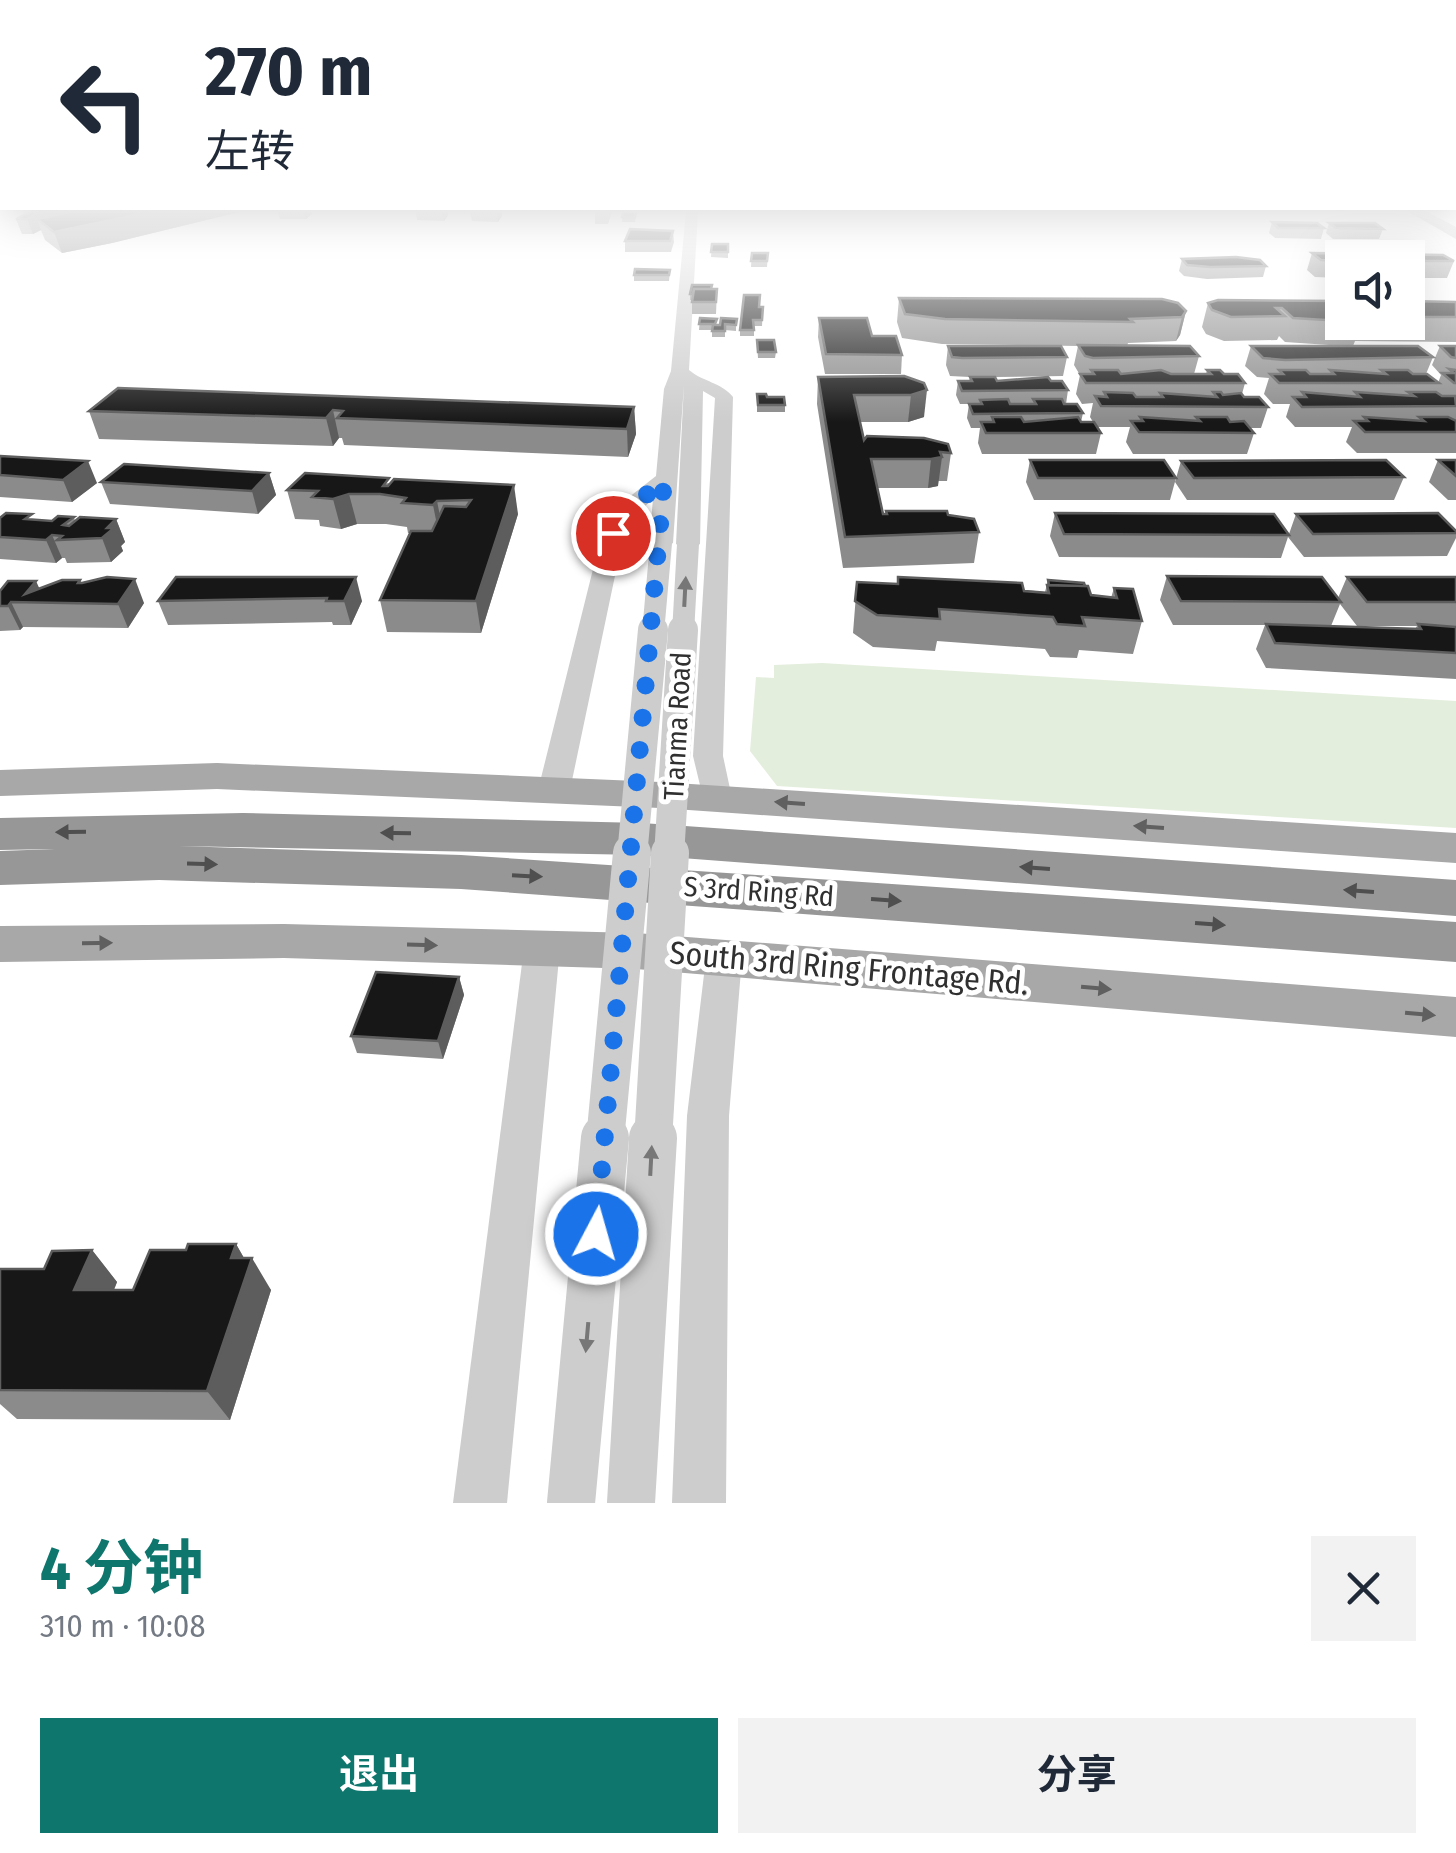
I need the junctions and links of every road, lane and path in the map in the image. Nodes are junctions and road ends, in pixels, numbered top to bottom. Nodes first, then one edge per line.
1 (690, 282) edge
2 (687, 377) junction
3 (664, 481) junction
4 (674, 543) junction
5 (0, 783) edge
6 (554, 790) junction
7 (716, 798) junction
8 (0, 834) edge
9 (1456, 848) edge
10 (0, 868) edge
11 (1456, 898) edge
12 (1456, 942) edge
13 (0, 944) edge
14 (542, 948) junction
15 (724, 958) junction
16 (1456, 1017) edge
17 (480, 1503) edge
18 (571, 1503) edge
19 (632, 1503) edge
20 (699, 1503) edge

1 - 2 street
2 - 3 street, Tianma Road
2 - 4 street, Tianma Road
2 - 7 street
3 - 4 street, Tianma Road
3 - 6 street
4 -> 18 street, Tianma Road, bridge
19 -> 4 street, Tianma Road, bridge
5 - 6 main road
6 - 7 main road
9 -> 7 main road
11 -> 8 highway, S 3rd Ring Rd
10 -> 12 highway, S 3rd Ring Rd
13 -> 14 main road, South 3rd Ring Frontage Rd.
14 - 15 main road, South 3rd Ring Frontage Rd.
14 - 17 street
15 -> 16 main road, South 3rd Ring Frontage Rd.
15 - 20 street

